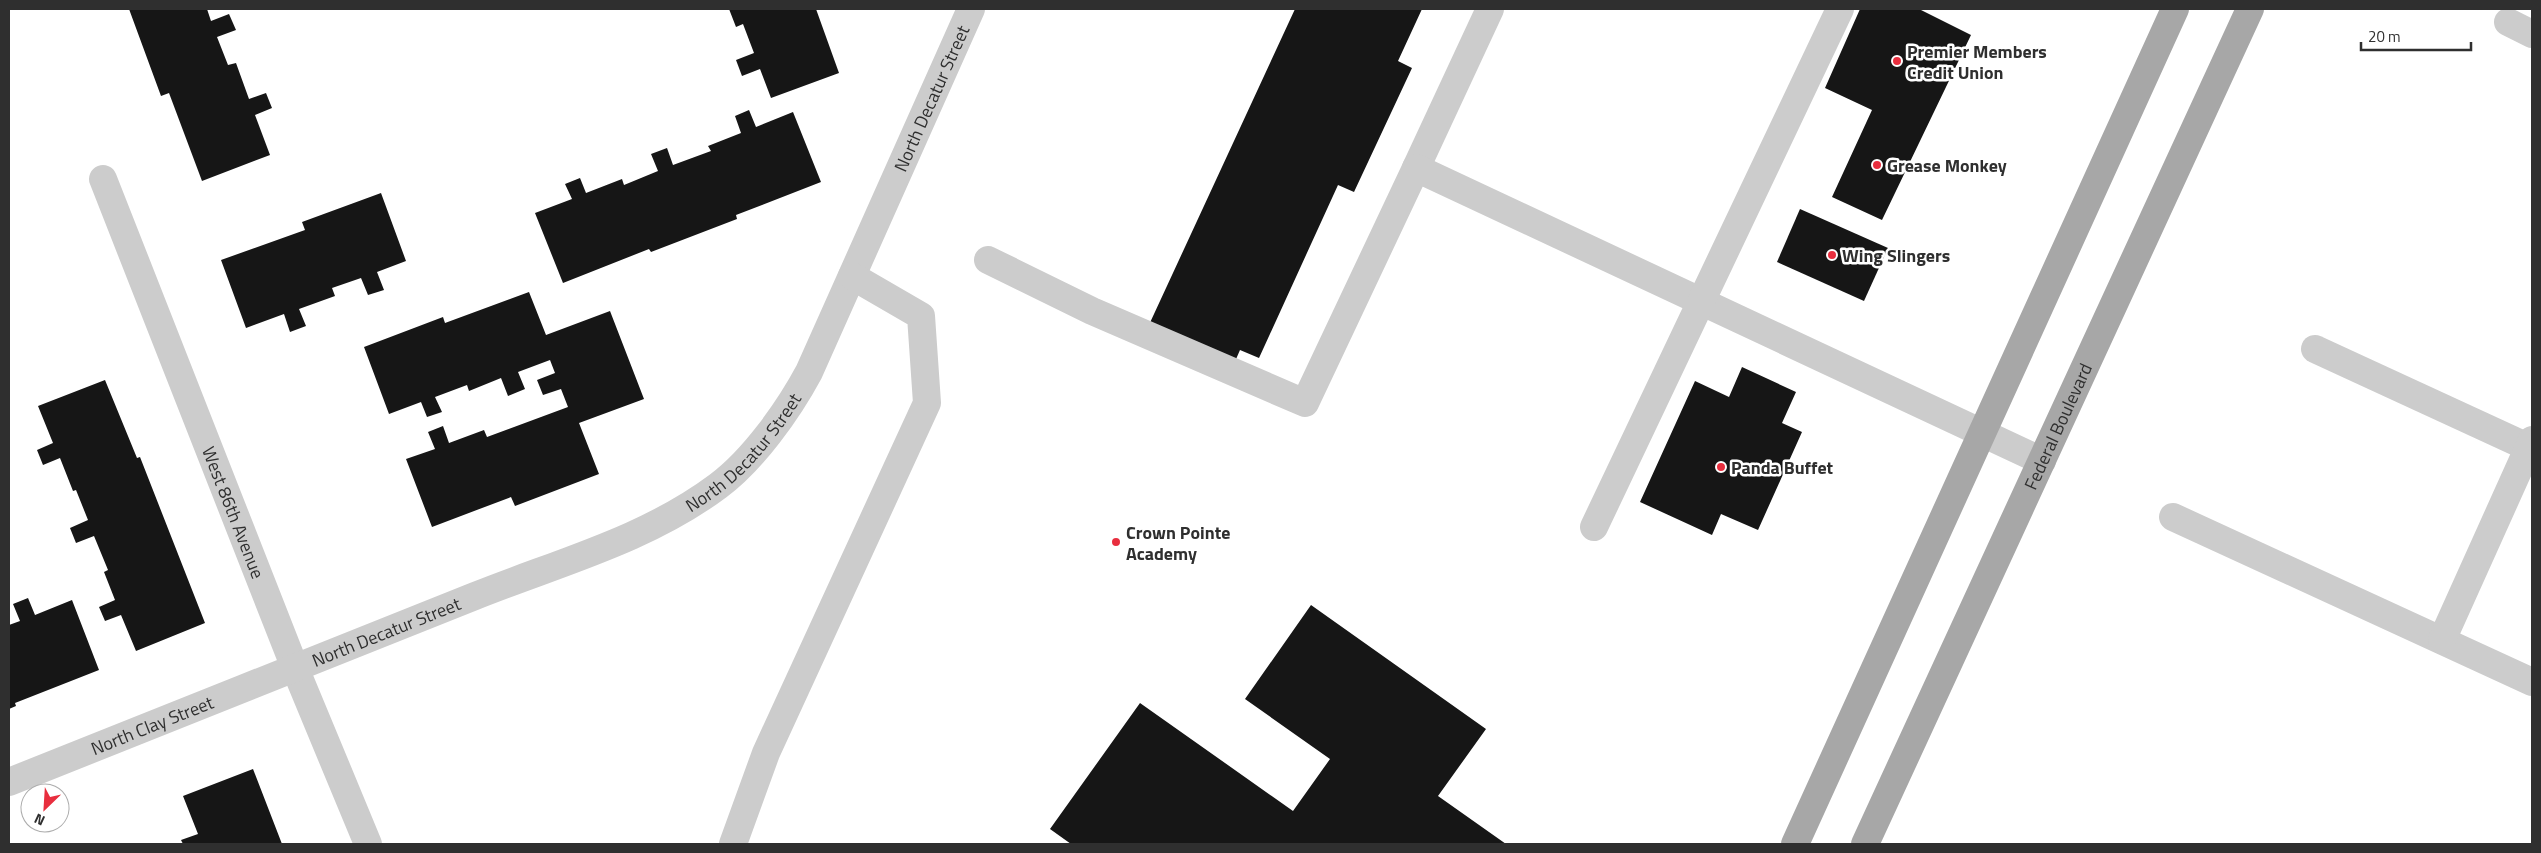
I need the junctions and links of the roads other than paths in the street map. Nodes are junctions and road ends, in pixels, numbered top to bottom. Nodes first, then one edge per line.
1 (972, 9) edge
2 (1490, 9) edge
3 (1840, 9) edge
4 (2175, 9) edge
5 (2250, 9) edge
6 (2508, 22) dead end
7 (2532, 34) edge
8 (1416, 168) junction
9 (103, 179) dead end
10 (988, 260) dead end
11 (852, 276) junction
12 (1700, 301) junction
13 (2315, 349) dead end
14 (1982, 433) junction
15 (2531, 445) edge
16 (2042, 461) junction
17 (2173, 517) dead end
18 (1594, 527) dead end
19 (2442, 640) junction
20 (295, 668) junction
21 (2532, 682) edge
22 (9, 782) edge
23 (368, 844) edge
24 (733, 844) edge
25 (1795, 844) edge
26 (1865, 844) edge

1 - 11 street, North Decatur Street
2 - 8 street
3 - 12 street
4 - 14 main road
5 - 16 main road, Federal Boulevard
6 - 7 street
8 - 10 street
8 - 12 street
9 - 20 street, West 86th Avenue
11 - 20 street, North Decatur Street
11 - 24 street
12 - 14 street
12 - 18 street
13 - 15 street
14 - 16 street
14 - 25 main road
15 - 19 street
16 - 26 main road, Federal Boulevard
17 - 19 street
19 - 21 street
20 - 22 street, North Clay Street
20 - 23 street, West 86th Avenue

